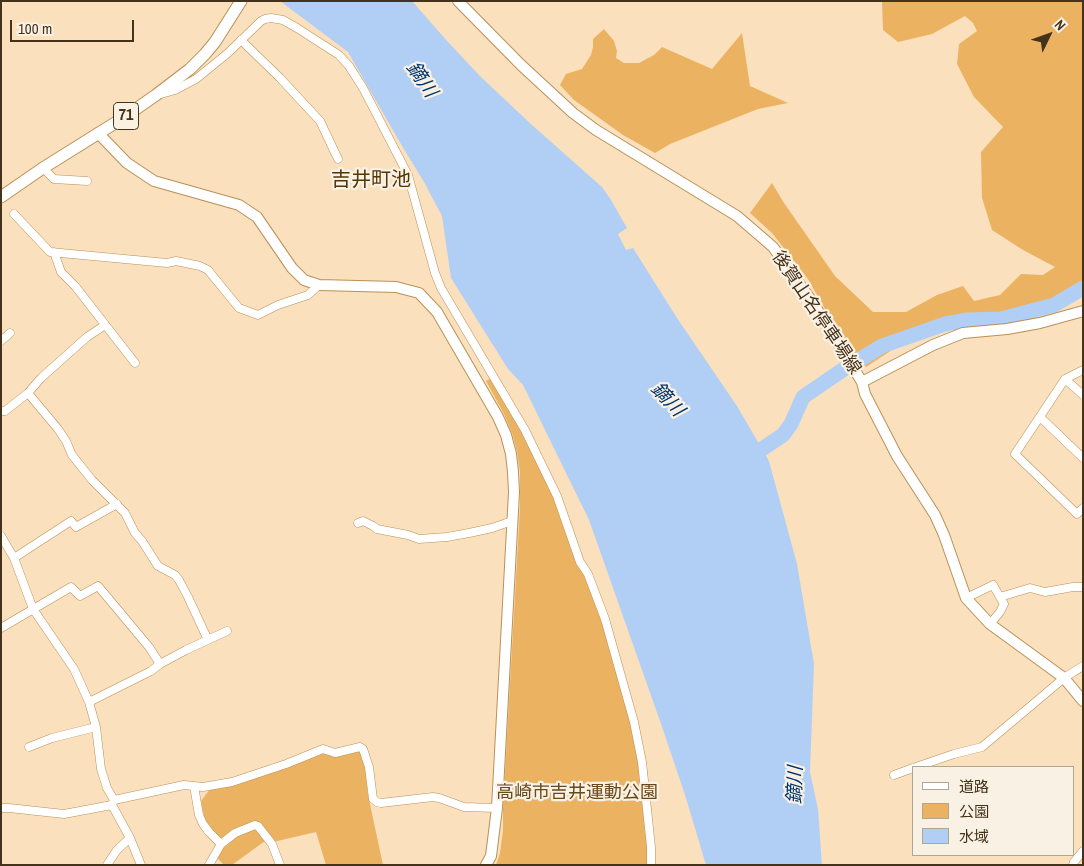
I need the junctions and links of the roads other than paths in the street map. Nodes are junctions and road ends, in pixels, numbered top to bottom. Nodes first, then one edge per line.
1 (242, 1) edge
2 (458, 1) edge
3 (241, 40) junction
4 (156, 95) junction
5 (98, 134) junction
6 (338, 158) dead end
7 (43, 168) junction
8 (87, 182) dead end
9 (1, 197) edge
10 (14, 214) dead end
11 (54, 252) junction
12 (319, 285) junction
13 (1083, 310) edge
14 (105, 325) junction
15 (10, 333) dead end
16 (1, 341) edge
17 (135, 363) dead end
18 (1083, 370) edge
19 (1065, 379) junction
20 (862, 382) junction
21 (28, 393) junction
22 (1083, 395) edge
23 (1, 410) edge
24 (1040, 417) junction
25 (1083, 458) edge
26 (118, 504) junction
27 (1083, 508) edge
28 (512, 521) junction
29 (358, 523) dead end
30 (1, 536) edge
31 (14, 558) junction
32 (1083, 587) edge
33 (1000, 597) junction
34 (966, 598) junction
35 (33, 609) junction
36 (990, 624) junction
37 (1, 628) edge
38 (228, 631) dead end
39 (208, 640) junction
40 (160, 664) junction
41 (1083, 666) edge
42 (1064, 678) junction
43 (1083, 701) edge
44 (89, 702) junction
45 (96, 727) junction
46 (29, 747) dead end
47 (919, 766) edge
48 (912, 768) edge
49 (894, 774) dead end
50 (194, 786) junction
51 (113, 803) junction
52 (1, 808) edge
53 (496, 808) junction
54 (130, 838) junction
55 (221, 844) junction
56 (1083, 852) edge
57 (107, 865) edge
58 (141, 865) edge
59 (209, 865) edge
60 (280, 865) edge
61 (486, 865) edge
62 (651, 865) edge
63 (1073, 865) edge

1 - 4 main road, 71
2 - 20 street, 後賀山名停車場線
3 - 4 street
3 - 6 street
3 - 62 street
4 - 5 main road, 71
5 - 7 main road, 71
5 - 12 street
7 - 8 street
7 - 9 main road, 71
10 - 11 street
11 - 12 street
11 - 14 street
12 - 28 street
13 - 20 street
14 - 17 street
14 - 21 street
15 - 16 street
18 - 19 street
19 - 22 street
19 - 24 street
20 - 34 street, 後賀山名停車場線
21 - 23 street
21 - 26 street
24 - 25 street
24 - 27 street
26 - 31 street
26 - 39 street
28 - 29 street
28 - 53 street
30 - 31 street
31 - 35 street
32 - 33 street
33 - 34 street
33 - 36 street
34 - 36 street, 後賀山名停車場線
35 - 37 street
35 - 40 street
35 - 44 street
36 - 42 street, 後賀山名停車場線
38 - 39 street
39 - 40 street
40 - 44 street
41 - 42 street
42 - 43 street, 後賀山名停車場線
42 - 47 street
44 - 45 street
45 - 46 street
45 - 51 street
48 - 49 street
50 - 51 street
50 - 53 street
50 - 55 street
51 - 52 street
51 - 54 street
53 - 61 street
54 - 57 street
54 - 58 street
55 - 59 street
55 - 60 street
56 - 63 street

